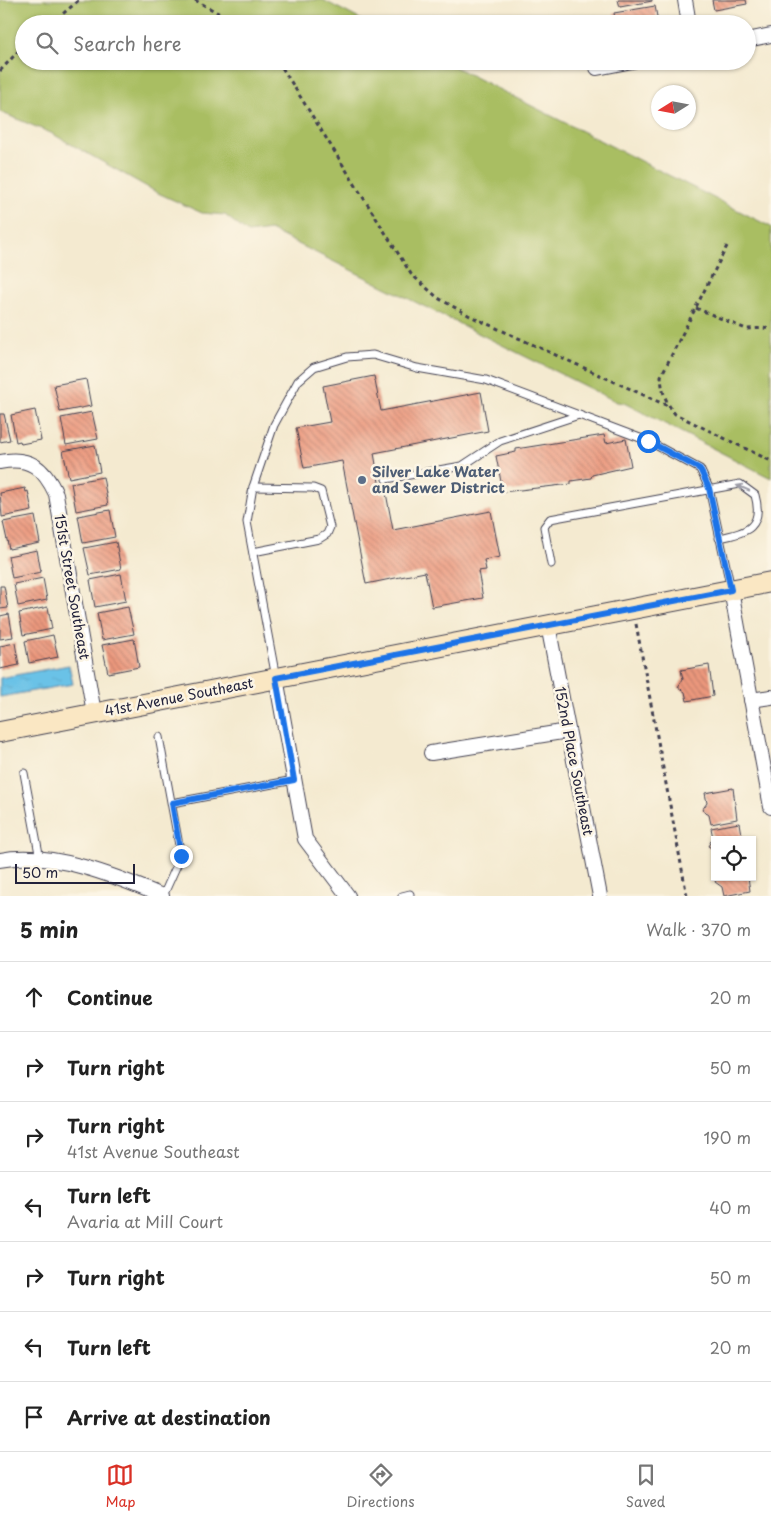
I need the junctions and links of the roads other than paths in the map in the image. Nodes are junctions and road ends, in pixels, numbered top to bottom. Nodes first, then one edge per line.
1 (685, 0) edge
2 (688, 15) edge
3 (771, 35) edge
4 (756, 38) edge
5 (580, 415) junction
6 (0, 462) edge
7 (386, 478) dead end
8 (253, 488) junction
9 (709, 488) junction
10 (719, 538) junction
11 (253, 552) junction
12 (551, 564) dead end
13 (771, 582) edge
14 (731, 590) junction
15 (548, 625) junction
16 (276, 678) junction
17 (771, 697) edge
18 (751, 700) junction
19 (94, 713) junction
20 (568, 731) junction
21 (0, 732) edge
22 (159, 737) dead end
23 (431, 753) dead end
24 (24, 773) dead end
25 (294, 780) junction
26 (172, 803) junction
27 (771, 807) edge
28 (0, 860) edge
29 (40, 860) junction
30 (162, 896) edge
31 (348, 896) edge
32 (600, 896) edge

1 - 2 street
3 - 4 street
5 - 7 lane
5 - 8 lane
5 - 9 lane
6 - 19 street, 151st Street Southeast
8 - 11 lane
8 - 11 lane
9 - 10 lane
10 -> 9 lane
9 - 12 lane
10 - 14 lane
11 - 16 lane
13 - 14 street, 41st Avenue Southeast
14 - 15 street, 41st Avenue Southeast
14 - 18 street
15 - 16 street, 41st Avenue Southeast
15 - 20 street, 152nd Place Southeast
16 - 19 street, 41st Avenue Southeast
16 - 25 street
17 - 18 street
18 - 27 street
19 - 21 street, 41st Avenue Southeast
20 - 23 street
20 - 32 street, 152nd Place Southeast
22 - 26 lane
24 - 29 lane
25 - 26 lane
25 - 31 street
26 - 30 lane
28 - 29 street
29 - 30 street

